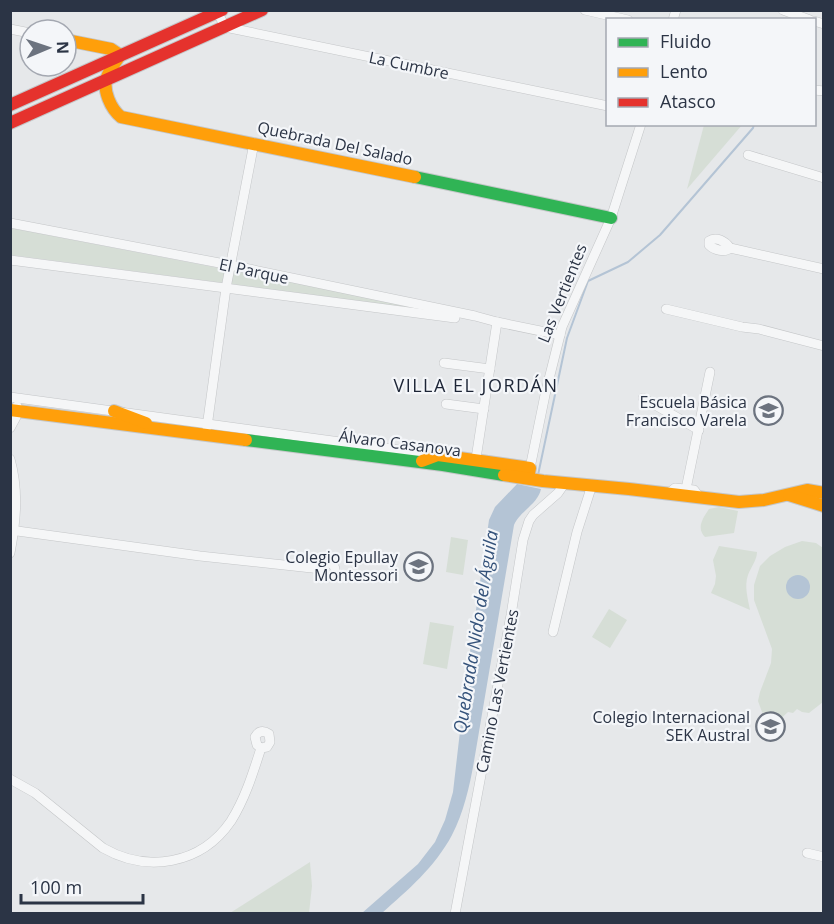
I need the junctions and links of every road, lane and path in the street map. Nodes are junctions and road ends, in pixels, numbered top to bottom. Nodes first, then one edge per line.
1 (262, 10) edge
2 (783, 10) edge
3 (220, 11) edge
4 (587, 11) edge
5 (619, 18) edge
6 (804, 18) edge
7 (225, 27) junction
8 (78, 42) edge
9 (120, 56) junction
10 (106, 80) junction
11 (10, 105) edge
12 (606, 106) edge
13 (10, 123) edge
14 (640, 126) edge
15 (254, 142) junction
16 (748, 155) dead end
17 (824, 178) edge
18 (611, 218) junction
19 (10, 223) edge
20 (730, 248) dead end
21 (10, 260) edge
22 (230, 266) junction
23 (824, 269) edge
24 (226, 288) junction
25 (666, 309) dead end
26 (496, 322) junction
27 (560, 335) junction
28 (824, 346) edge
29 (444, 363) dead end
30 (490, 369) junction
31 (710, 372) dead end
32 (14, 397) edge
33 (642, 398) dead end
34 (446, 404) dead end
35 (14, 410) edge
36 (484, 410) junction
37 (114, 411) junction
38 (10, 428) edge
39 (207, 429) junction
40 (699, 430) junction
41 (166, 431) junction
42 (438, 455) junction
43 (10, 459) edge
44 (418, 462) junction
45 (475, 465) junction
46 (534, 477) junction
47 (565, 483) junction
48 (592, 485) junction
49 (686, 489) junction
50 (824, 493) edge
51 (668, 494) junction
52 (784, 495) junction
53 (700, 498) junction
54 (823, 504) edge
55 (12, 531) edge
56 (10, 553) edge
57 (321, 569) dead end
58 (553, 632) dead end
59 (261, 748) dead end
60 (10, 779) edge
61 (807, 854) dead end
62 (824, 857) edge
63 (455, 914) edge

1 - 7 street
2 - 6 street
3 - 7 street
3 - 9 street
4 - 5 street
7 - 10 street
7 - 12 street, La Cumbre
8 - 9 street
9 - 10 street
9 - 11 street
10 - 13 street
10 - 15 street, Quebrada Del Salado
14 - 18 street, Las Vertientes
15 - 18 street, Quebrada Del Salado
15 - 22 street
16 - 17 street
18 - 27 street, Las Vertientes
19 - 22 street, El Parque
20 - 23 street
21 - 24 street, El Parque
22 - 24 street
22 - 26 street, El Parque
24 - 26 street, El Parque
24 - 39 street
25 - 28 street
26 - 27 street, El Parque
26 - 30 street
27 - 46 street, Las Vertientes
29 - 30 street
30 - 36 street
31 - 40 street
32 - 35 street
32 - 37 street, Álvaro Casanova
33 - 40 street
34 - 36 street
35 - 38 street
35 - 41 street, Álvaro Casanova
36 - 45 street
37 - 39 street, Álvaro Casanova
37 - 41 street
39 - 41 street, Álvaro Casanova
39 - 42 street, Álvaro Casanova
39 - 44 street, Álvaro Casanova
40 - 49 street
42 - 44 street
42 - 45 street, Álvaro Casanova
43 - 55 street
44 - 45 street, Álvaro Casanova
45 - 46 street, Álvaro Casanova
46 - 47 street, Álvaro Casanova
47 - 48 street, Álvaro Casanova
47 - 63 street, Camino Las Vertientes
48 - 51 street, Álvaro Casanova
48 - 58 street
49 - 51 street
49 - 53 street
50 - 52 street, Álvaro Casanova
51 - 53 street, Álvaro Casanova
52 - 53 street, Álvaro Casanova
52 - 54 street, Álvaro Casanova
55 - 56 street
55 - 57 street
59 - 60 street
61 - 62 street

